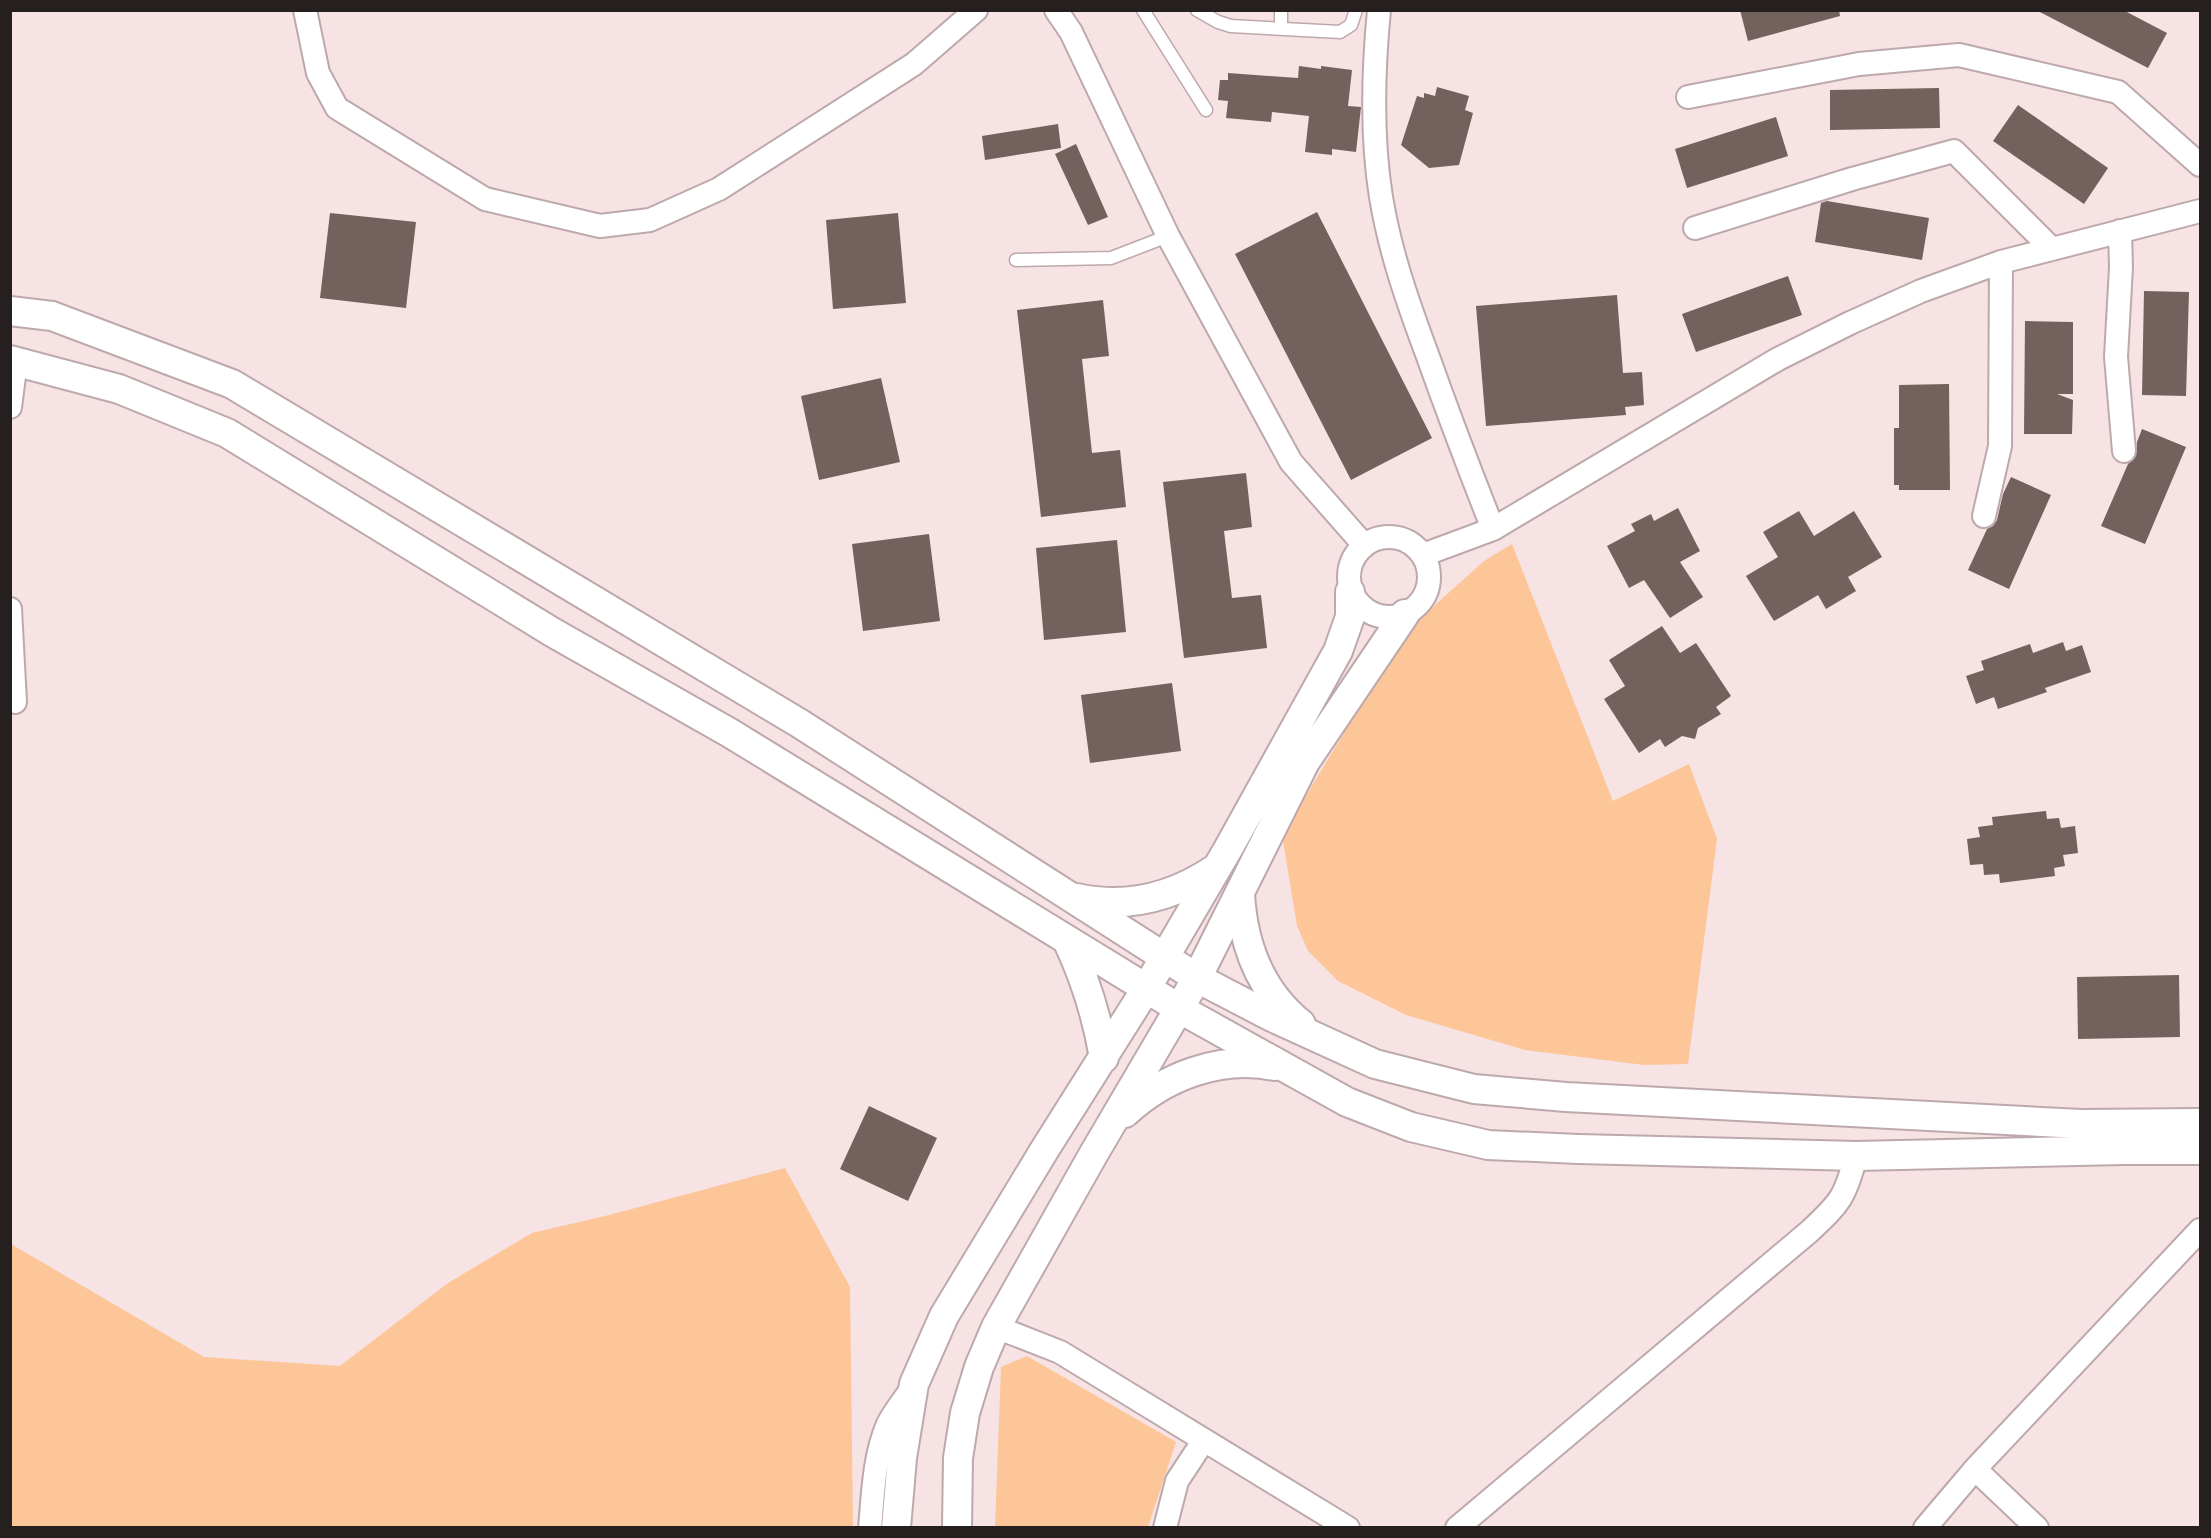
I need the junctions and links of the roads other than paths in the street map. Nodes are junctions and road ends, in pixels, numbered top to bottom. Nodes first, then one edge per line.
1 (305, 10) edge
2 (976, 10) edge
3 (1056, 10) edge
4 (1143, 10) edge
5 (1197, 10) edge
6 (1281, 10) edge
7 (1356, 10) edge
8 (1379, 10) edge
9 (1281, 29) junction
10 (1688, 97) dead end
11 (1206, 110) dead end
12 (2200, 165) edge
13 (2200, 211) edge
14 (1695, 228) dead end
15 (2120, 231) junction
16 (1168, 236) junction
17 (2052, 249) junction
18 (1016, 260) dead end
19 (2001, 262) junction
20 (10, 311) edge
21 (13, 361) edge
22 (10, 407) edge
23 (2124, 451) dead end
24 (1984, 516) dead end
25 (1493, 529) junction
26 (1364, 545) junction
27 (1423, 555) junction
28 (1350, 592) junction
29 (10, 609) edge
30 (1406, 614) junction
31 (15, 702) dead end
32 (1217, 868) junction
33 (1240, 894) junction
34 (1067, 896) junction
35 (1067, 940) junction
36 (1164, 958) junction
37 (1197, 978) junction
38 (1146, 989) junction
39 (1180, 1009) junction
40 (1324, 1041) junction
41 (1104, 1058) junction
42 (1288, 1068) junction
43 (2200, 1123) edge
44 (1107, 1132) junction
45 (2200, 1150) edge
46 (1856, 1156) junction
47 (2200, 1230) edge
48 (996, 1327) junction
49 (914, 1384) junction
50 (1204, 1440) junction
51 (1975, 1469) junction
52 (870, 1527) edge
53 (896, 1527) edge
54 (957, 1527) edge
55 (1165, 1527) edge
56 (1348, 1527) edge
57 (1457, 1527) edge
58 (1925, 1527) edge
59 (2037, 1527) edge

1 - 2 street
3 - 16 street
4 - 11 lane
5 - 9 lane
6 - 9 lane
7 - 9 lane
8 - 25 street
10 - 12 street
13 - 15 street
14 - 17 street
15 - 17 street
15 - 23 street
16 - 18 lane
16 - 26 street
17 - 19 street
19 - 24 street
19 - 25 street
20 - 34 street
21 - 22 street
21 - 35 street
25 - 27 street
26 - 27 street
26 - 28 street
27 - 30 street
28 - 30 street
28 - 32 street
29 - 31 street
30 - 33 street
32 - 34 street
32 - 36 street
33 - 37 street
33 - 40 street
34 - 36 street
35 - 38 street
35 - 41 street
36 - 37 street
36 - 38 street
37 - 39 street
37 - 40 street
38 - 39 street
38 - 41 street
39 - 42 street
39 - 44 street
40 - 43 street
41 - 49 street
42 - 44 street
42 - 46 street
44 - 48 street
45 - 46 street
46 - 57 street
47 - 51 street
48 - 50 street
48 - 54 street
49 - 52 street
49 - 53 street
50 - 55 street
50 - 56 street
51 - 58 street
51 - 59 street

